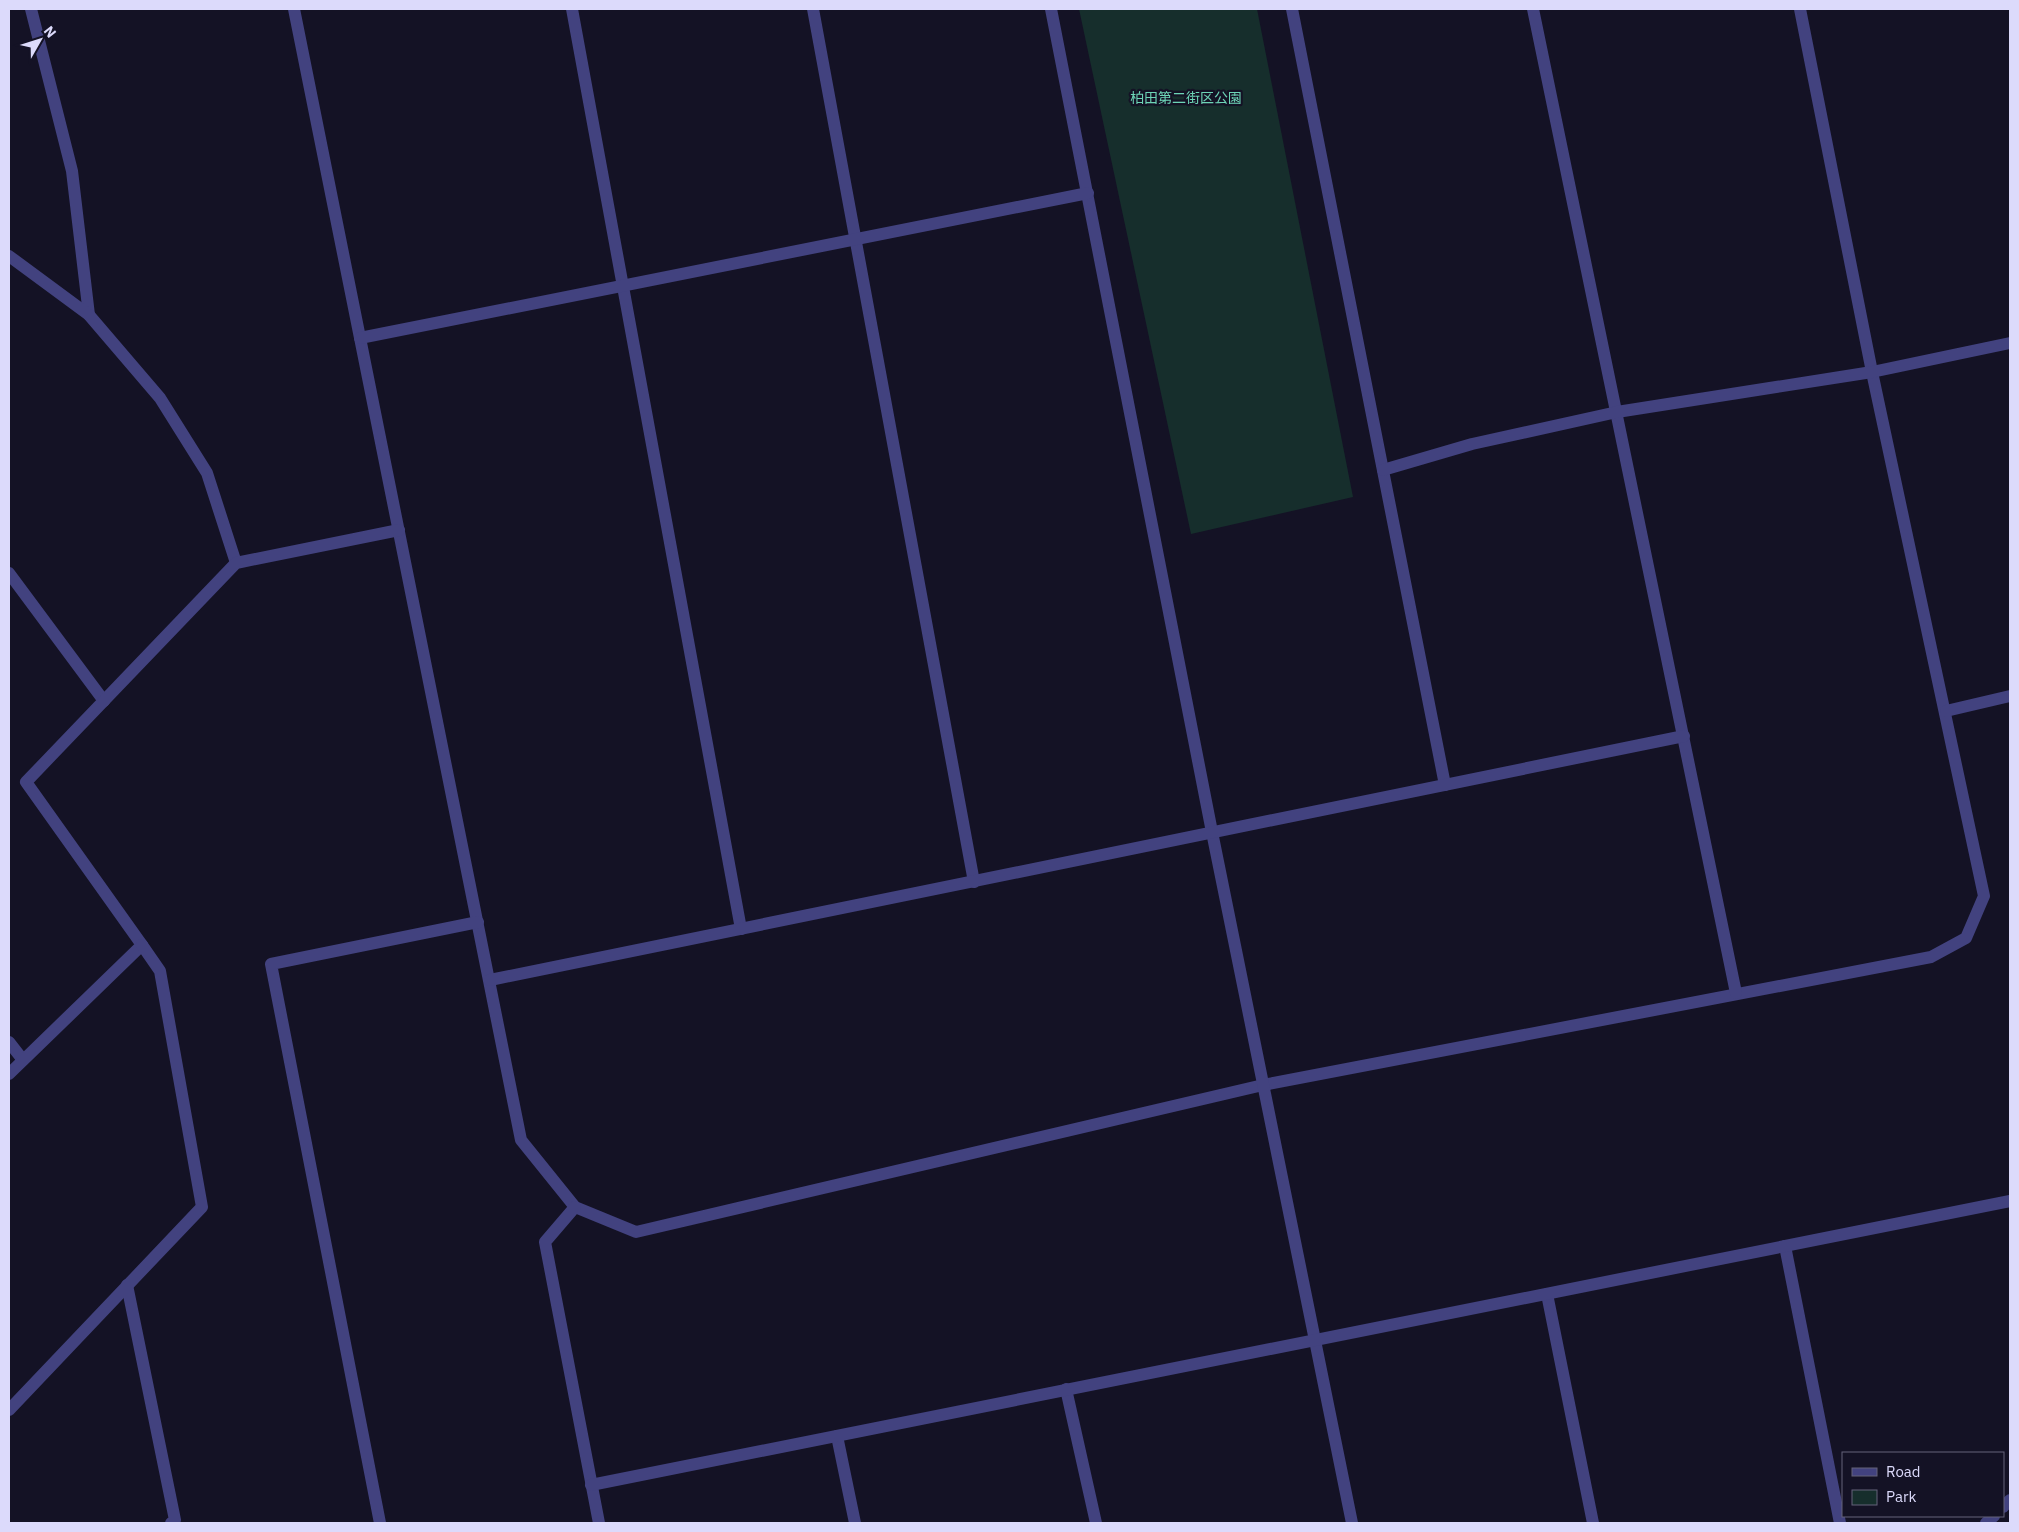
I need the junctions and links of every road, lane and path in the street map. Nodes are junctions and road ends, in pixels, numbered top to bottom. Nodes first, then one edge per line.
1 (31, 9) edge
2 (294, 9) edge
3 (572, 9) edge
4 (813, 9) edge
5 (1052, 9) edge
6 (1292, 9) edge
7 (1533, 9) edge
8 (1800, 9) edge
9 (1088, 193) junction
10 (856, 240) junction
11 (9, 256) edge
12 (623, 286) junction
13 (88, 315) junction
14 (360, 338) junction
15 (2010, 343) edge
16 (1872, 372) junction
17 (1617, 412) junction
18 (1383, 470) junction
19 (399, 530) junction
20 (236, 563) junction
21 (9, 572) edge
22 (2010, 696) edge
23 (104, 701) junction
24 (1946, 711) junction
25 (1684, 736) junction
26 (1446, 785) junction
27 (1212, 832) junction
28 (974, 882) junction
29 (478, 922) junction
30 (741, 929) junction
31 (142, 945) junction
32 (490, 980) junction
33 (1736, 994) junction
34 (9, 1042) edge
35 (23, 1060) junction
36 (9, 1074) edge
37 (1263, 1085) junction
38 (2010, 1201) edge
39 (575, 1206) junction
40 (1785, 1246) junction
41 (127, 1285) junction
42 (1547, 1294) junction
43 (1315, 1340) junction
44 (1066, 1389) junction
45 (9, 1410) edge
46 (837, 1436) junction
47 (591, 1485) junction
48 (171, 1523) edge
49 (380, 1523) edge
50 (599, 1523) edge
51 (855, 1523) edge
52 (1096, 1523) edge
53 (1352, 1523) edge
54 (1593, 1523) edge
55 (1840, 1523) edge

1 - 13 street
2 - 14 street
3 - 12 street
4 - 10 street
5 - 9 street
6 - 18 street
7 - 17 street
8 - 16 street
9 - 10 street
9 - 27 street
10 - 12 street
10 - 28 street
11 - 13 street
12 - 14 street
12 - 30 street
13 - 20 street
14 - 19 street
15 - 16 street
16 - 17 street
16 - 24 street
17 - 18 street
17 - 25 street
18 - 26 street
19 - 20 street
19 - 29 street
20 - 23 street
21 - 23 street
22 - 24 street
23 - 31 street
24 - 33 street
25 - 26 street
25 - 33 street
26 - 27 street
27 - 28 street
27 - 37 street
28 - 30 street
29 - 32 street
29 - 49 street
30 - 32 street
31 - 35 street
31 - 41 street
32 - 39 street
33 - 37 street
34 - 35 street
35 - 36 street
37 - 39 street
37 - 43 street
38 - 40 street
39 - 47 street
40 - 42 street
40 - 55 street
41 - 45 street
41 - 48 street
42 - 43 street
42 - 54 street
43 - 44 street
43 - 53 street
44 - 46 street
44 - 52 street
46 - 47 street
46 - 51 street
47 - 50 street

